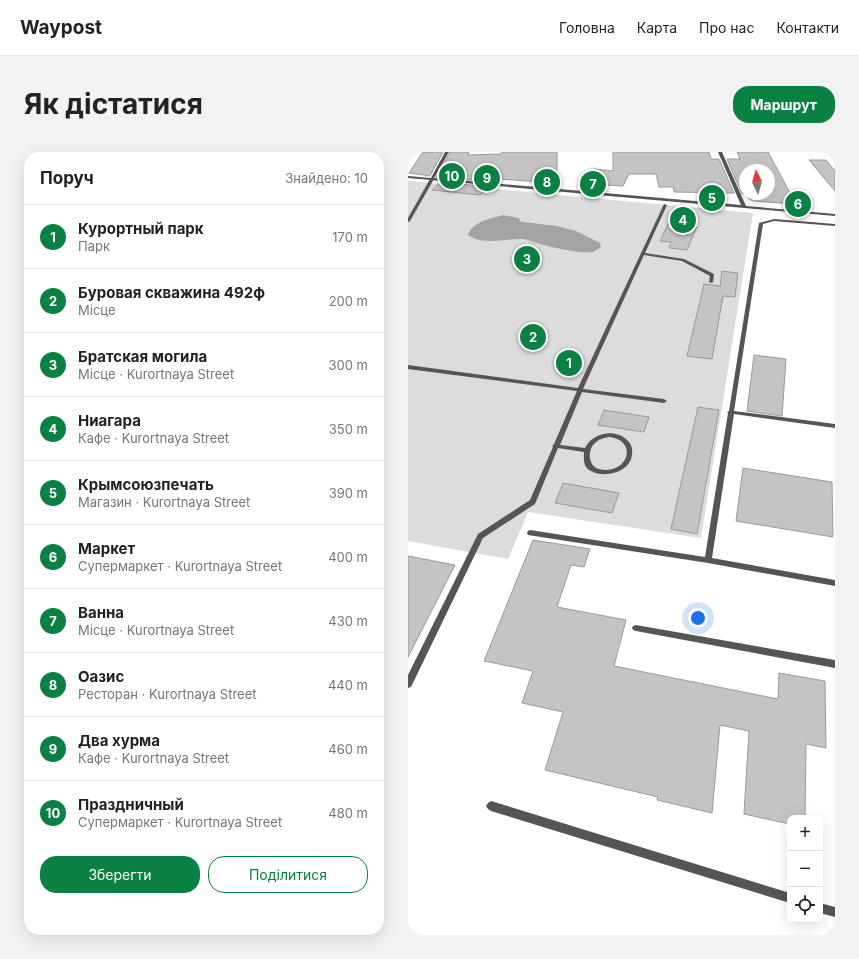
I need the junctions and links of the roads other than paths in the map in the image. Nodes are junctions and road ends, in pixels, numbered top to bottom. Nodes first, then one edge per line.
1 (447, 152) edge
2 (720, 152) edge
3 (831, 152) edge
4 (835, 156) edge
5 (408, 177) edge
6 (432, 179) junction
7 (667, 203) junction
8 (744, 207) junction
9 (835, 215) edge
10 (408, 221) edge
11 (835, 225) edge
12 (643, 254) junction
13 (711, 282) dead end
14 (408, 367) edge
15 (580, 390) junction
16 (664, 401) dead end
17 (730, 412) junction
18 (835, 426) edge
19 (556, 446) junction
20 (587, 450) junction
21 (530, 533) dead end
22 (708, 560) junction
23 (835, 583) edge
24 (636, 628) dead end
25 (835, 664) edge
26 (408, 684) edge
27 (491, 806) dead end
28 (787, 897) edge
29 (823, 909) edge
30 (835, 912) edge

1 - 6 street
2 - 8 street
3 - 4 street
5 - 6 street
6 - 7 street
6 - 10 lane
7 - 8 street
7 - 12 lane
8 - 9 street
11 - 17 lane
12 - 13 lane
12 - 15 lane
14 - 15 lane
15 - 16 lane
15 - 19 lane
17 - 18 lane
17 - 22 lane
19 - 20 lane
19 - 26 lane
20 - 20 lane
21 - 22 lane
22 - 23 lane
24 - 25 lane
27 - 28 lane
29 - 30 lane

